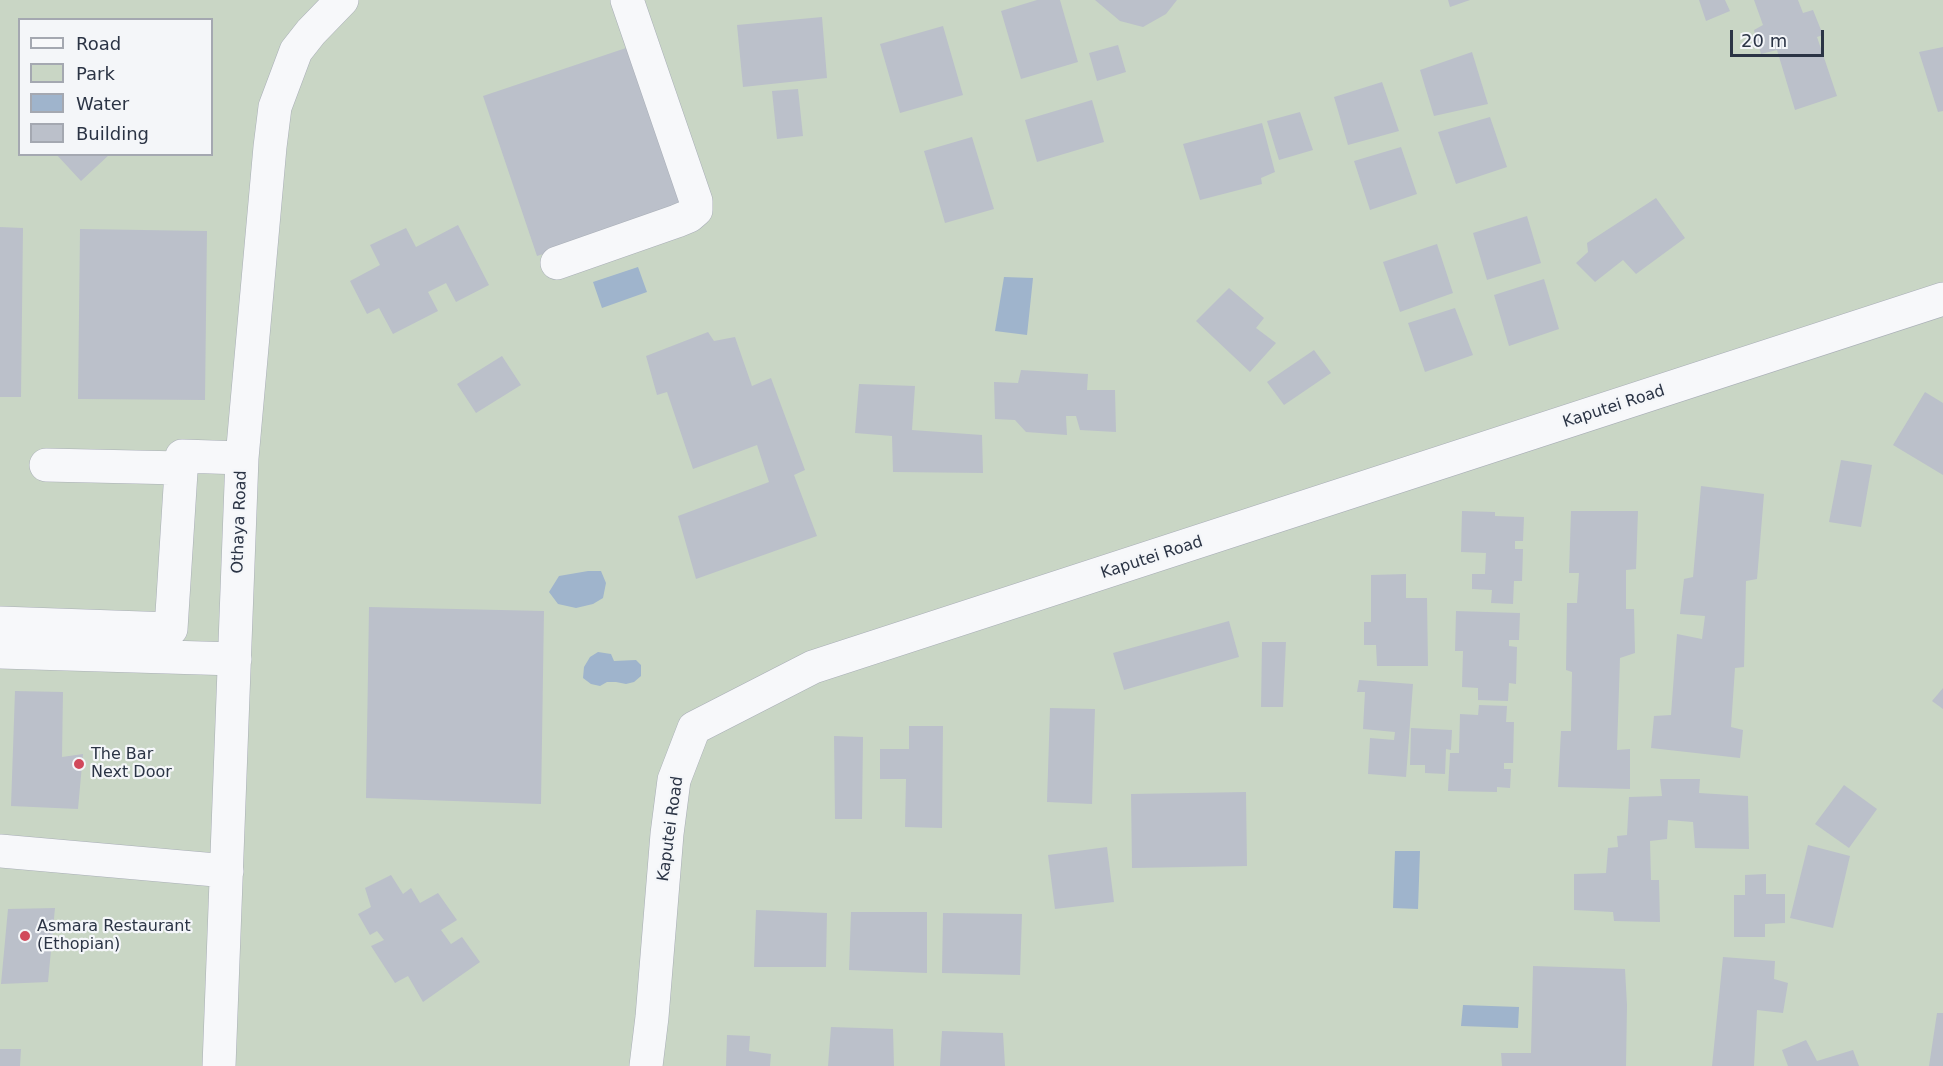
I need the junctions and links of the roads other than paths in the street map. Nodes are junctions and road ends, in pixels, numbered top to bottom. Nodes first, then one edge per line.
1 (342, 0) edge
2 (627, 0) edge
3 (557, 263) dead end
4 (1943, 299) edge
5 (242, 458) junction
6 (46, 465) dead end
7 (181, 468) junction
8 (0, 623) edge
9 (0, 652) edge
10 (235, 659) junction
11 (0, 851) edge
12 (227, 871) junction
13 (219, 1066) edge
14 (646, 1066) edge

1 - 5 street, Othaya Road
2 - 3 street
4 - 14 street, Kaputei Road
5 - 7 street
5 - 10 street, Othaya Road
6 - 7 street
7 - 8 street
9 - 10 street
10 - 12 street, Othaya Road
11 - 12 street
12 - 13 street, Othaya Road

